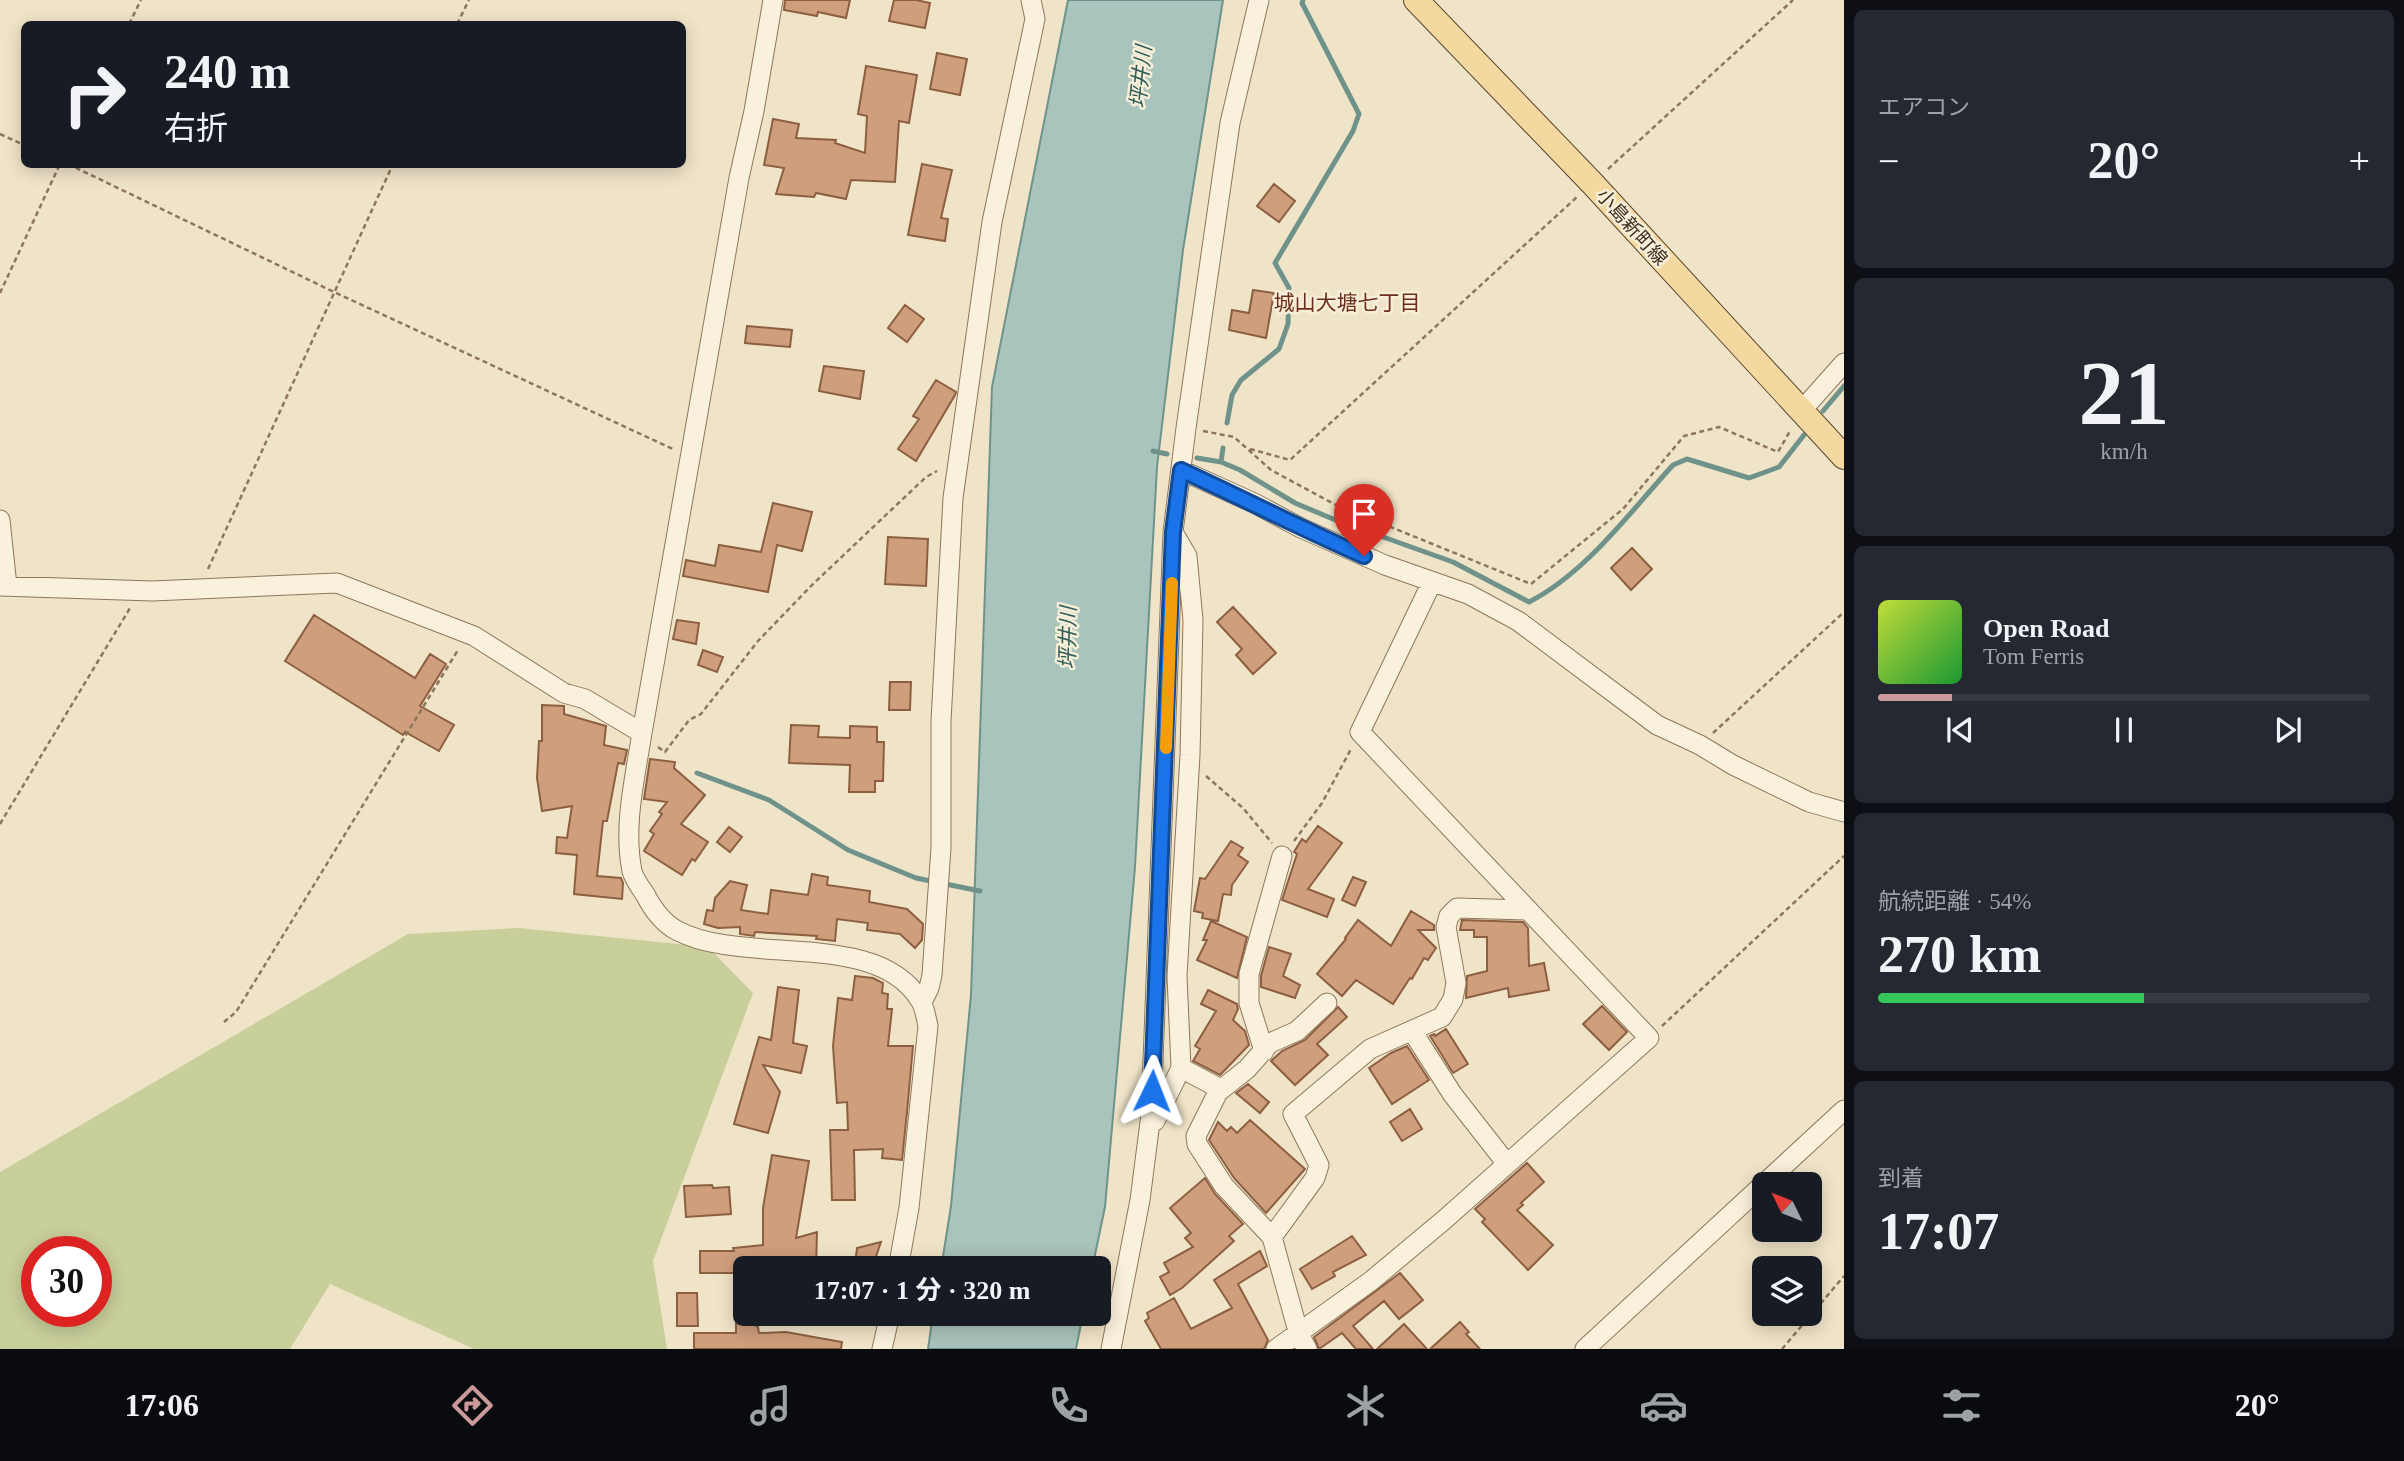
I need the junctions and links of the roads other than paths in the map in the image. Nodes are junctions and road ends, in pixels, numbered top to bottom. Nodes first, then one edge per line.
1 (773, 0) edge
2 (1031, 0) edge
3 (1259, 0) edge
4 (1416, 0) edge
5 (1844, 363) edge
6 (1802, 410) junction
7 (1844, 457) edge
8 (1181, 470) junction
9 (0, 520) edge
10 (1173, 532) junction
11 (1432, 582) junction
12 (4, 586) edge
13 (642, 733) junction
14 (1844, 811) edge
15 (1282, 856) road end
16 (1528, 910) junction
17 (922, 1002) junction
18 (1327, 1003) dead end
19 (1412, 1031) junction
20 (1264, 1051) junction
21 (1181, 1068) junction
22 (1218, 1092) junction
23 (1844, 1110) edge
24 (1149, 1134) junction
25 (1507, 1164) junction
26 (1272, 1237) junction
27 (900, 1256) edge
28 (888, 1326) edge
29 (1303, 1342) edge
30 (883, 1349) edge
31 (1111, 1349) edge
32 (1276, 1349) edge
33 (1585, 1349) edge

1 - 13 street
2 - 17 street
3 - 8 street
4 - 6 main road, 小島新町線
5 - 6 street
6 - 7 main road, 小島新町線
8 - 10 street
8 - 11 street
9 - 12 street
10 - 21 street
10 - 24 street
11 - 14 street
11 - 16 street
12 - 13 street
13 - 17 street
15 - 20 street
16 - 19 street
16 - 25 street
17 - 27 street
18 - 20 street
19 - 25 street
19 - 26 street
20 - 22 street
21 - 22 street
21 - 24 street
22 - 26 street
23 - 33 street
24 - 31 street
25 - 29 street
26 - 29 street
28 - 30 street
29 - 32 street

